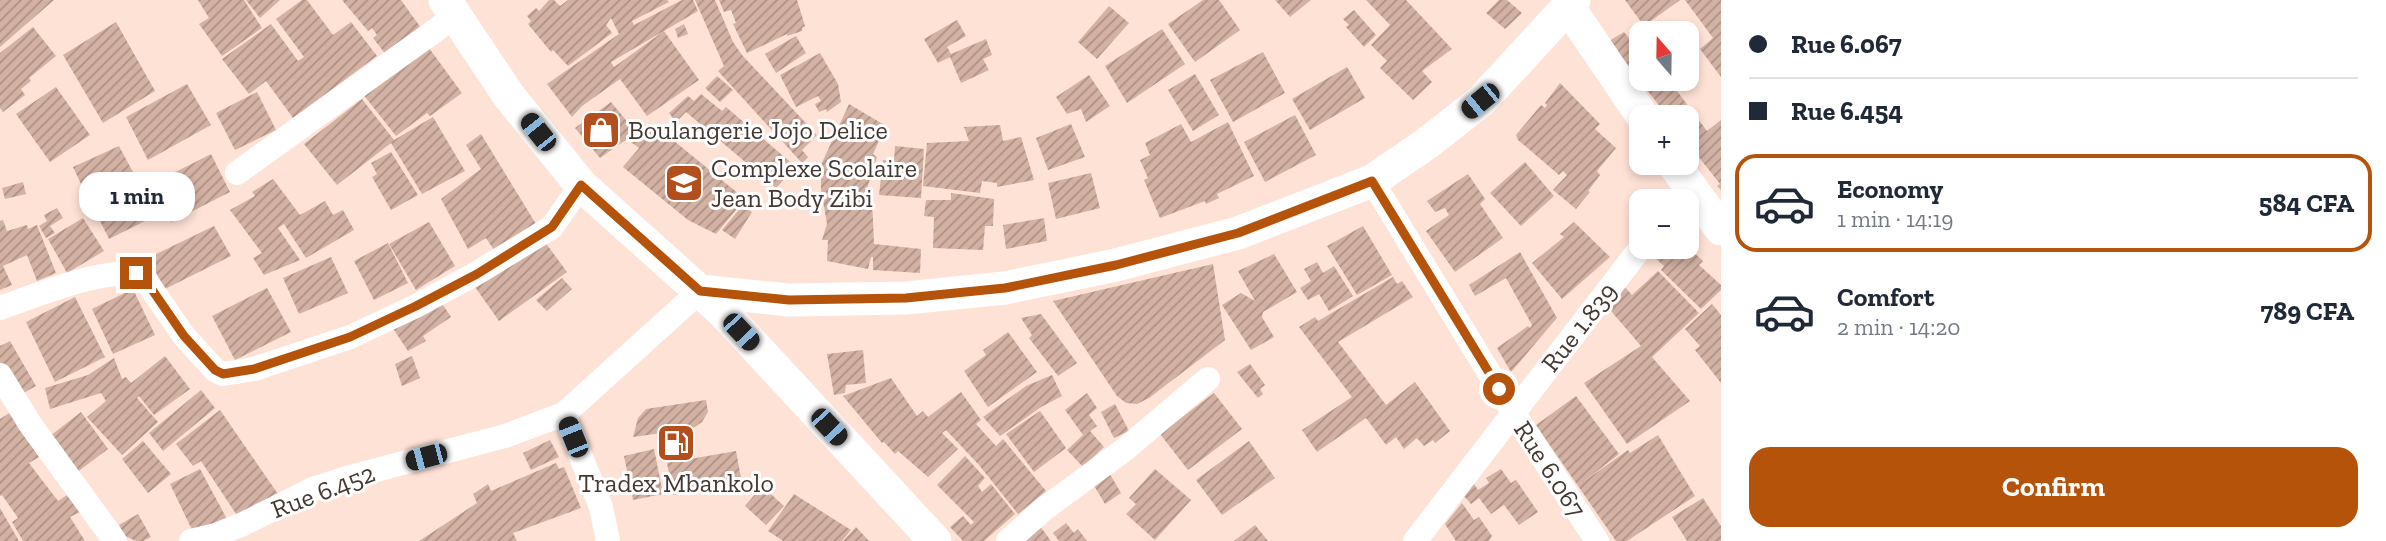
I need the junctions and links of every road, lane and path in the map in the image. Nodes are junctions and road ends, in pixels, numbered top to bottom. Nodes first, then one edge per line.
1 (1572, 4) edge
2 (450, 9) edge
3 (1635, 105) edge
4 (237, 173) dead end
5 (1372, 181) junction
6 (1679, 183) edge
7 (581, 185) junction
8 (1721, 229) edge
9 (1632, 259) edge
10 (700, 291) junction
11 (0, 308) edge
12 (1208, 379) dead end
13 (1, 380) edge
14 (1513, 412) junction
15 (564, 414) junction
16 (115, 541) edge
17 (191, 541) edge
18 (608, 541) edge
19 (934, 541) edge
20 (1008, 541) edge
21 (1415, 541) edge
22 (1597, 541) edge

1 - 3 main road
1 - 5 main road
2 - 4 street
2 - 7 main road
5 - 10 main road
5 - 14 street, Rue 6.067
6 - 8 main road
7 - 10 main road
7 - 11 street
9 - 14 street, Rue 1.839
10 - 15 street, Rue 6.452
10 - 19 main road
12 - 20 street
13 - 16 street
14 - 21 street, Rue 1.839
14 - 22 street, Rue 6.067
15 - 17 street, Rue 6.452
15 - 18 street

